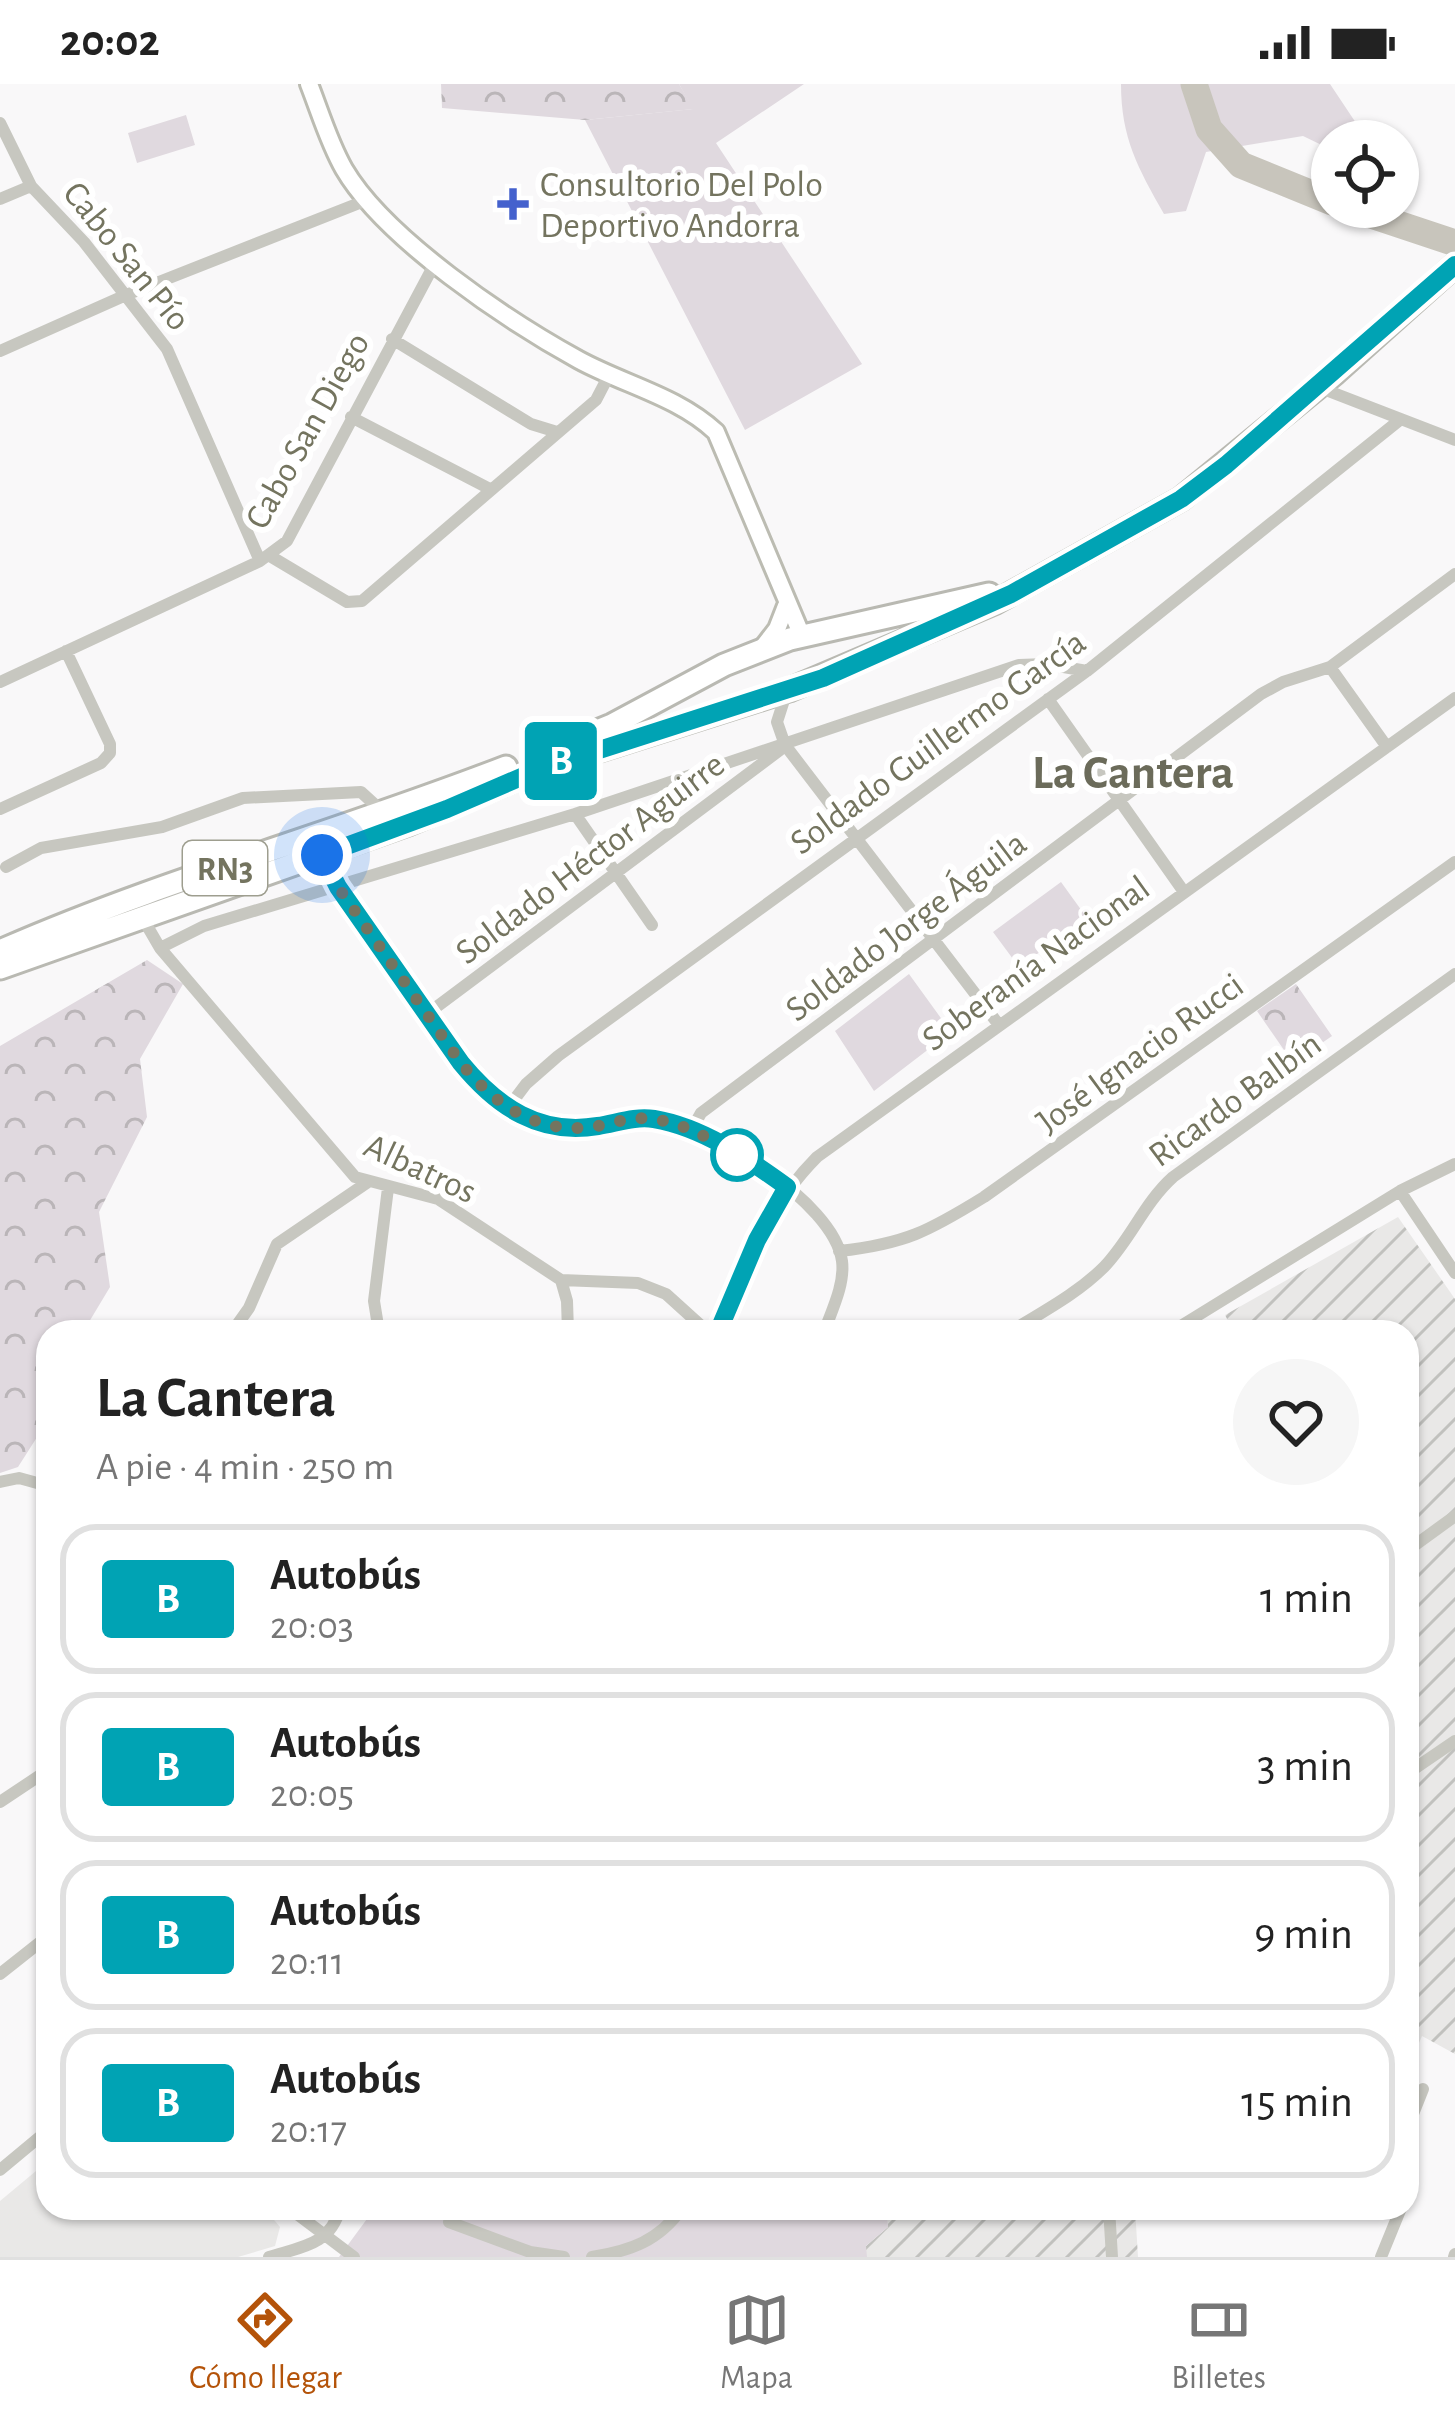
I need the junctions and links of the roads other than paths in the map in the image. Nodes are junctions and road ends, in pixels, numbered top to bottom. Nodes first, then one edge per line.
1 (309, 84) edge
2 (0, 123) edge
3 (31, 186) junction
4 (0, 199) edge
5 (367, 200) junction
6 (435, 263) junction
7 (1455, 265) edge
8 (126, 295) junction
9 (392, 339) junction
10 (0, 350) edge
11 (609, 375) junction
12 (1318, 387) junction
13 (351, 417) junction
14 (1401, 419) junction
15 (557, 432) junction
16 (1455, 440) edge
17 (490, 489) junction
18 (265, 558) junction
19 (1455, 574) edge
20 (1030, 583) junction
21 (786, 606) junction
22 (807, 635) junction
23 (760, 651) junction
24 (66, 652) junction
25 (724, 665) junction
26 (1330, 667) junction
27 (1087, 671) junction
28 (823, 678) junction
29 (0, 682) edge
30 (789, 690) junction
31 (1455, 698) edge
32 (1048, 699) junction
33 (743, 705) junction
34 (777, 722) junction
35 (785, 745) junction
36 (1387, 747) junction
37 (1120, 802) junction
38 (0, 809) edge
39 (385, 814) junction
40 (575, 814) junction
41 (857, 835) junction
42 (319, 846) junction
43 (6, 867) dead end
44 (1452, 869) edge
45 (616, 872) junction
46 (338, 887) junction
47 (1184, 892) junction
48 (137, 908) junction
49 (652, 925) dead end
50 (934, 941) junction
51 (160, 948) junction
52 (0, 951) edge
53 (0, 968) edge
54 (1455, 974) edge
55 (427, 1014) junction
56 (998, 1025) junction
57 (508, 1108) junction
58 (692, 1129) junction
59 (1455, 1164) edge
60 (368, 1182) junction
61 (787, 1187) junction
62 (388, 1188) junction
63 (1400, 1192) junction
64 (839, 1251) junction
65 (1455, 1273) edge
66 (561, 1280) junction
67 (242, 1320) edge
68 (378, 1320) edge
69 (568, 1320) edge
70 (694, 1320) edge
71 (723, 1320) edge
72 (828, 1320) edge
73 (1029, 1320) edge
74 (1191, 1320) edge
75 (0, 1482) edge
76 (36, 1483) edge
77 (1455, 1516) edge
78 (1419, 1542) edge
79 (1455, 1741) edge
80 (1419, 1766) edge
81 (36, 1778) edge
82 (0, 1802) edge
83 (36, 1946) edge
84 (0, 1974) edge
85 (1423, 2089) dead end
86 (1419, 2099) edge
87 (36, 2141) edge
88 (0, 2170) edge
89 (305, 2220) edge
90 (337, 2220) edge
91 (670, 2220) edge
92 (1110, 2220) edge
93 (1396, 2220) edge
94 (449, 2222) dead end
95 (327, 2236) junction
96 (269, 2257) edge
97 (354, 2257) edge
98 (564, 2257) edge
99 (592, 2257) edge
100 (1112, 2257) edge
101 (1381, 2257) edge

1 - 5 street
2 - 3 street, Cabo San Pío
3 - 4 street
3 - 8 street, Cabo San Pío
5 - 6 street
5 - 8 street
6 - 9 street, Cabo San Diego
6 - 11 street
7 - 12 highway, RN3
8 - 10 street
8 - 18 street, Cabo San Pío
9 - 13 street, Cabo San Diego
9 - 15 street
11 - 15 street
11 - 21 street
12 - 14 street
12 - 20 highway, RN3
13 - 17 street
13 - 18 street, Cabo San Diego
14 - 16 street
14 - 27 street, Soldado Guillermo García
15 - 17 street
17 - 18 street
18 - 24 street, Cabo San Diego
19 - 26 street, Soldado Jorge Águila
20 - 22 highway, RN3
20 - 28 highway, RN3
21 - 22 street
21 - 23 street
22 - 23 highway, RN3
22 - 28 highway
23 - 25 highway, RN3
24 - 29 street, Cabo San Diego
24 - 38 street
25 - 33 highway
25 - 39 highway, RN3
26 - 36 street
26 - 37 street, Soldado Jorge Águila
27 - 32 street, Soldado Guillermo García
27 - 35 street
28 - 30 highway, RN3
30 - 33 highway, RN3
30 - 34 street
31 - 36 street, Soberanía Nacional
32 - 37 street
32 - 41 street, Soldado Guillermo García
33 - 34 street
33 - 42 highway, RN3
34 - 35 street
35 - 40 street
35 - 41 street
35 - 45 street, Soldado Héctor Aguirre
36 - 47 street, Soberanía Nacional
37 - 47 street
37 - 50 street, Soldado Jorge Águila
39 - 42 highway, RN3
39 - 43 street
40 - 45 street
40 - 46 street
41 - 50 street
41 - 57 street, Soldado Guillermo García
42 - 46 street
42 - 48 highway, RN3
44 - 64 street, José Ignacio Rucci
45 - 49 street
45 - 55 street, Soldado Héctor Aguirre
46 - 51 street
46 - 55 street
47 - 56 street, Soberanía Nacional
48 - 51 street, Albatros
48 - 52 highway, RN3
48 - 53 highway, RN3
50 - 56 street
50 - 58 street, Soldado Jorge Águila
51 - 60 street, Albatros
54 - 73 street, Ricardo Balbín
55 - 57 street
56 - 61 street, Soberanía Nacional
57 - 58 street
58 - 61 street
59 - 63 street
60 - 62 street, Albatros
60 - 67 street
61 - 64 street
61 - 71 street, Soberanía Nacional
62 - 66 street, Albatros
62 - 68 street
63 - 65 street
63 - 74 street
64 - 72 street
66 - 69 street
66 - 70 street
75 - 76 street
77 - 78 street
79 - 80 street
81 - 82 street
83 - 84 street
85 - 86 street
87 - 88 street
89 - 95 street
90 - 95 street
91 - 99 street
92 - 100 street
93 - 101 street
94 - 98 street
95 - 96 street
95 - 97 street

